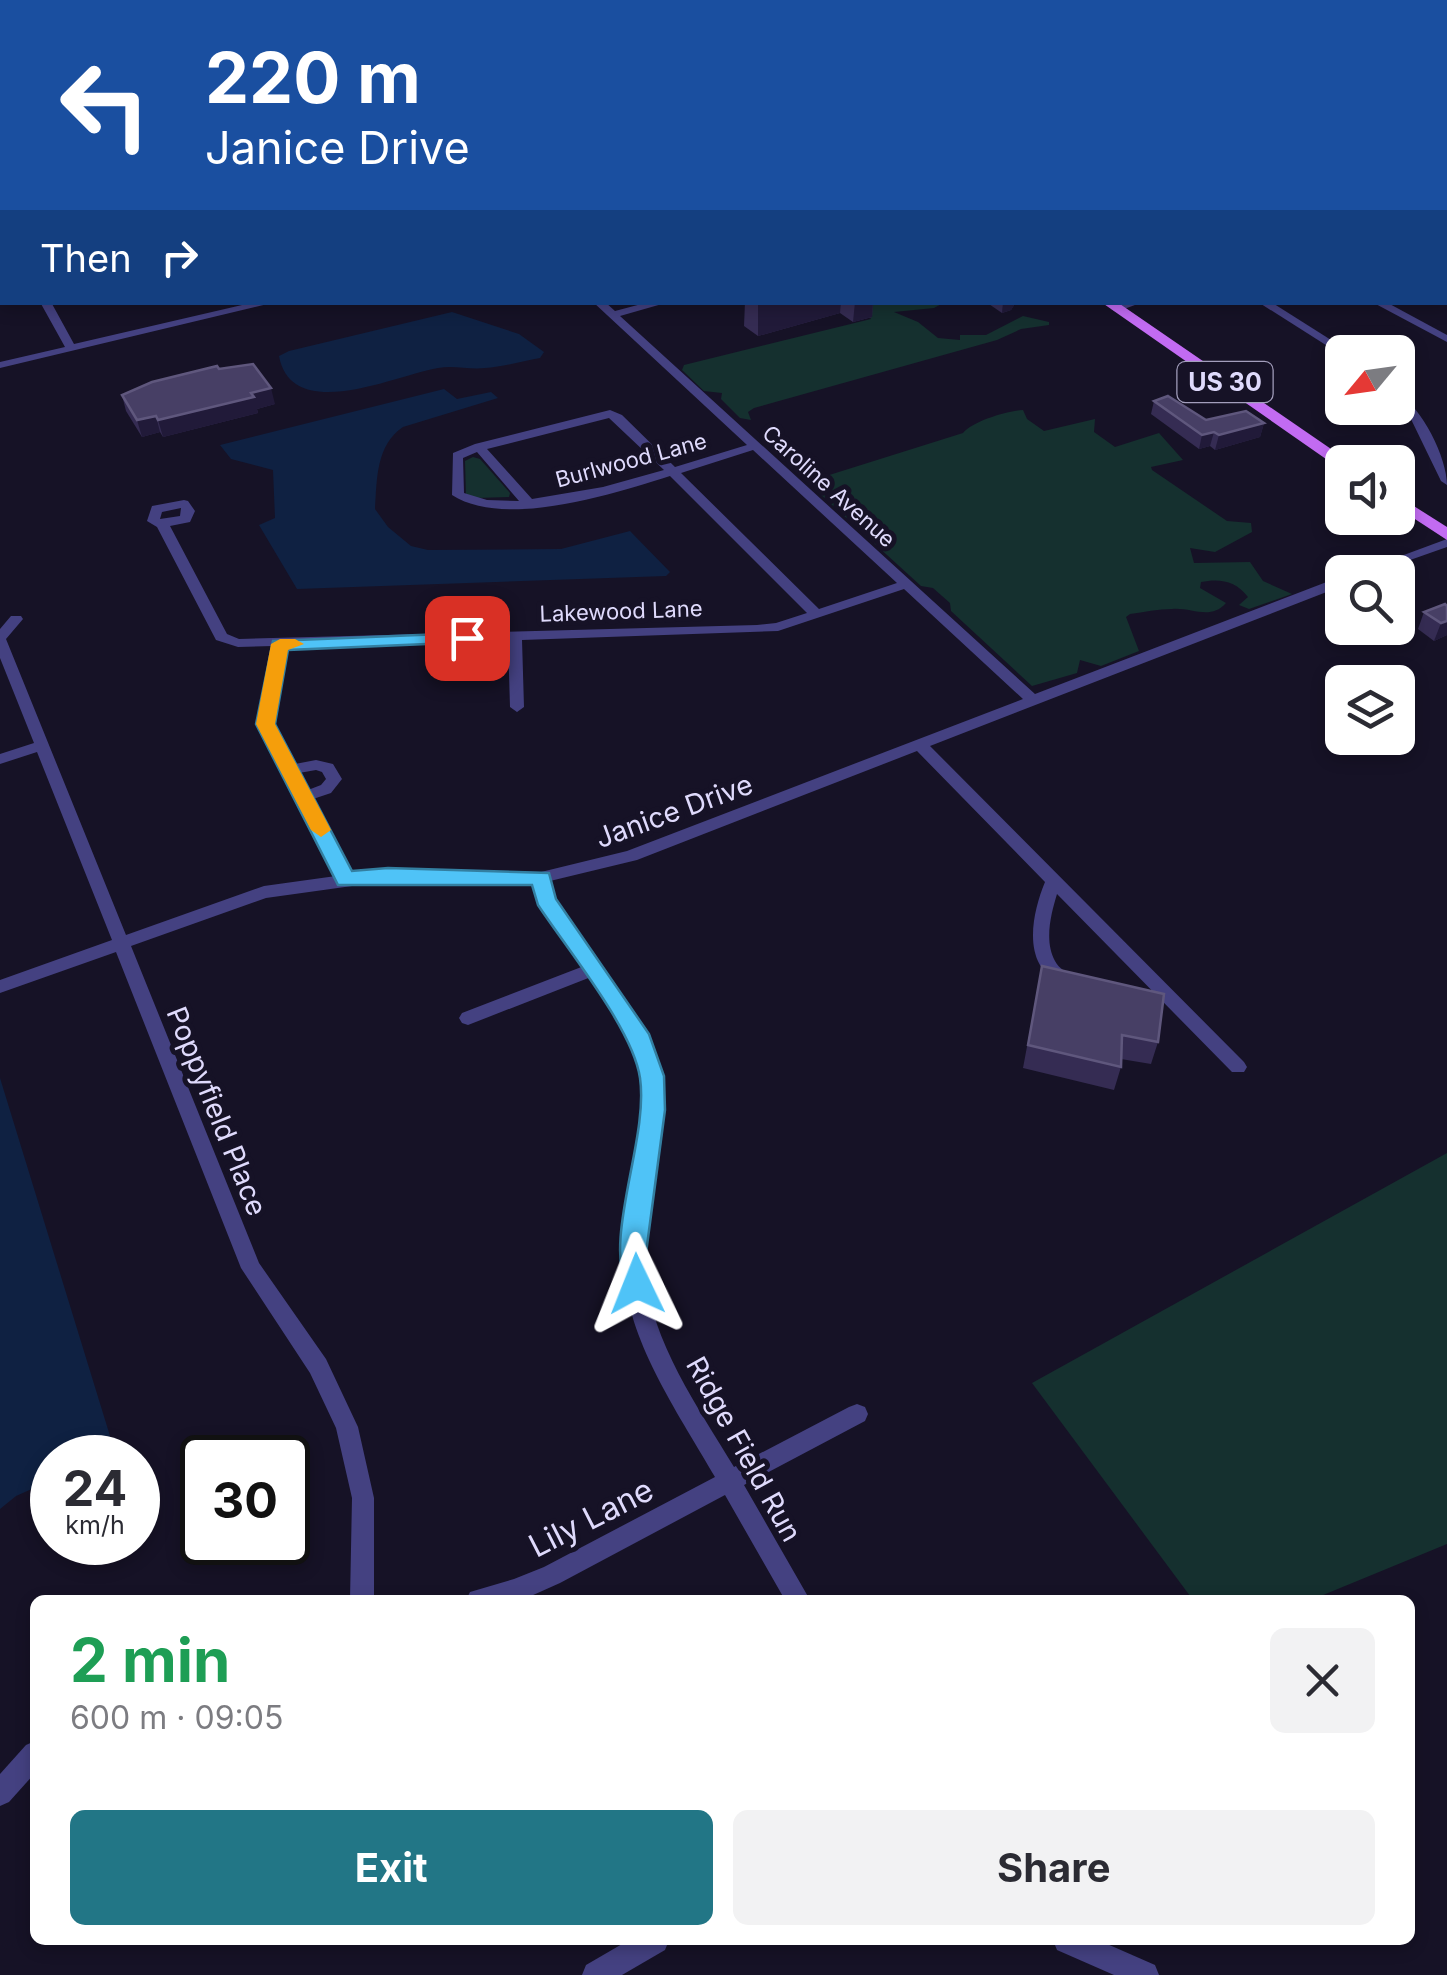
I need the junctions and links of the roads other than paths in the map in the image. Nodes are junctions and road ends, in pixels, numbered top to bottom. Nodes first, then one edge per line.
1 (46, 305) edge
2 (258, 305) edge
3 (601, 305) edge
4 (653, 305) edge
5 (1268, 305) edge
6 (1383, 305) edge
7 (1112, 306) edge
8 (614, 316) junction
9 (1447, 339) edge
10 (1325, 340) edge
11 (71, 348) junction
12 (0, 365) edge
13 (1415, 416) edge
14 (755, 446) junction
15 (479, 447) junction
16 (1325, 451) edge
17 (670, 470) junction
18 (1447, 481) edge
19 (528, 503) junction
20 (1415, 513) edge
21 (162, 524) dead end
22 (1447, 535) edge
23 (1447, 543) edge
24 (1413, 555) edge
25 (907, 584) junction
26 (1325, 588) edge
27 (816, 614) junction
28 (16, 620) dead end
29 (515, 637) junction
30 (0, 638) edge
31 (280, 644) junction
32 (1033, 700) junction
33 (517, 707) dead end
34 (918, 744) junction
35 (43, 746) junction
36 (0, 758) edge
37 (290, 770) junction
38 (304, 796) junction
39 (541, 878) junction
40 (346, 879) junction
41 (1054, 881) junction
42 (118, 944) junction
43 (592, 970) junction
44 (1076, 980) edge
45 (0, 987) edge
46 (1133, 991) edge
47 (1172, 1001) junction
48 (468, 1018) dead end
49 (1238, 1067) dead end
50 (857, 1414) dead end
51 (729, 1485) junction
52 (362, 1595) edge
53 (493, 1595) edge
54 (795, 1595) edge
55 (30, 1760) edge
56 (0, 1793) edge
57 (647, 1945) edge
58 (1079, 1945) edge
59 (596, 1975) edge
60 (1145, 1975) edge

1 - 11 street
2 - 11 street
3 - 8 street, Caroline Avenue
4 - 8 street
5 - 10 street
6 - 9 street
7 - 16 main road, US 30
8 - 14 street, Caroline Avenue
11 - 12 street
13 - 18 street
14 - 17 street, Burlwood Lane
14 - 25 street, Caroline Avenue
15 - 17 street
15 - 19 street
15 - 19 street, Burlwood Lane
17 - 19 street, Burlwood Lane
17 - 27 street
20 - 22 main road
21 - 31 street, Lakewood Lane
23 - 24 street
25 - 27 street, Lakewood Lane
25 - 32 street, Caroline Avenue
26 - 32 street, Janice Drive
27 - 29 street, Lakewood Lane
28 - 30 street, Poppyfield Place
29 - 31 street, Lakewood Lane
29 - 33 street
30 - 35 street, Poppyfield Place
31 - 37 street
32 - 34 street, Janice Drive
34 - 39 street, Janice Drive
34 - 41 street
35 - 36 street
35 - 42 street, Poppyfield Place
37 - 38 street
37 - 38 street
38 - 40 street
39 - 40 street, Janice Drive
39 - 43 street, Ridge Field Run
40 - 42 street, Janice Drive
41 - 44 street
41 - 47 street
42 - 45 street, Janice Drive
42 - 52 street, Poppyfield Place
43 - 48 street
43 - 51 street, Ridge Field Run
46 - 47 street
47 - 49 street
50 - 51 street, Lily Lane
51 - 53 street, Lily Lane
51 - 54 street, Ridge Field Run
55 - 56 street
57 - 59 street
58 - 60 street

